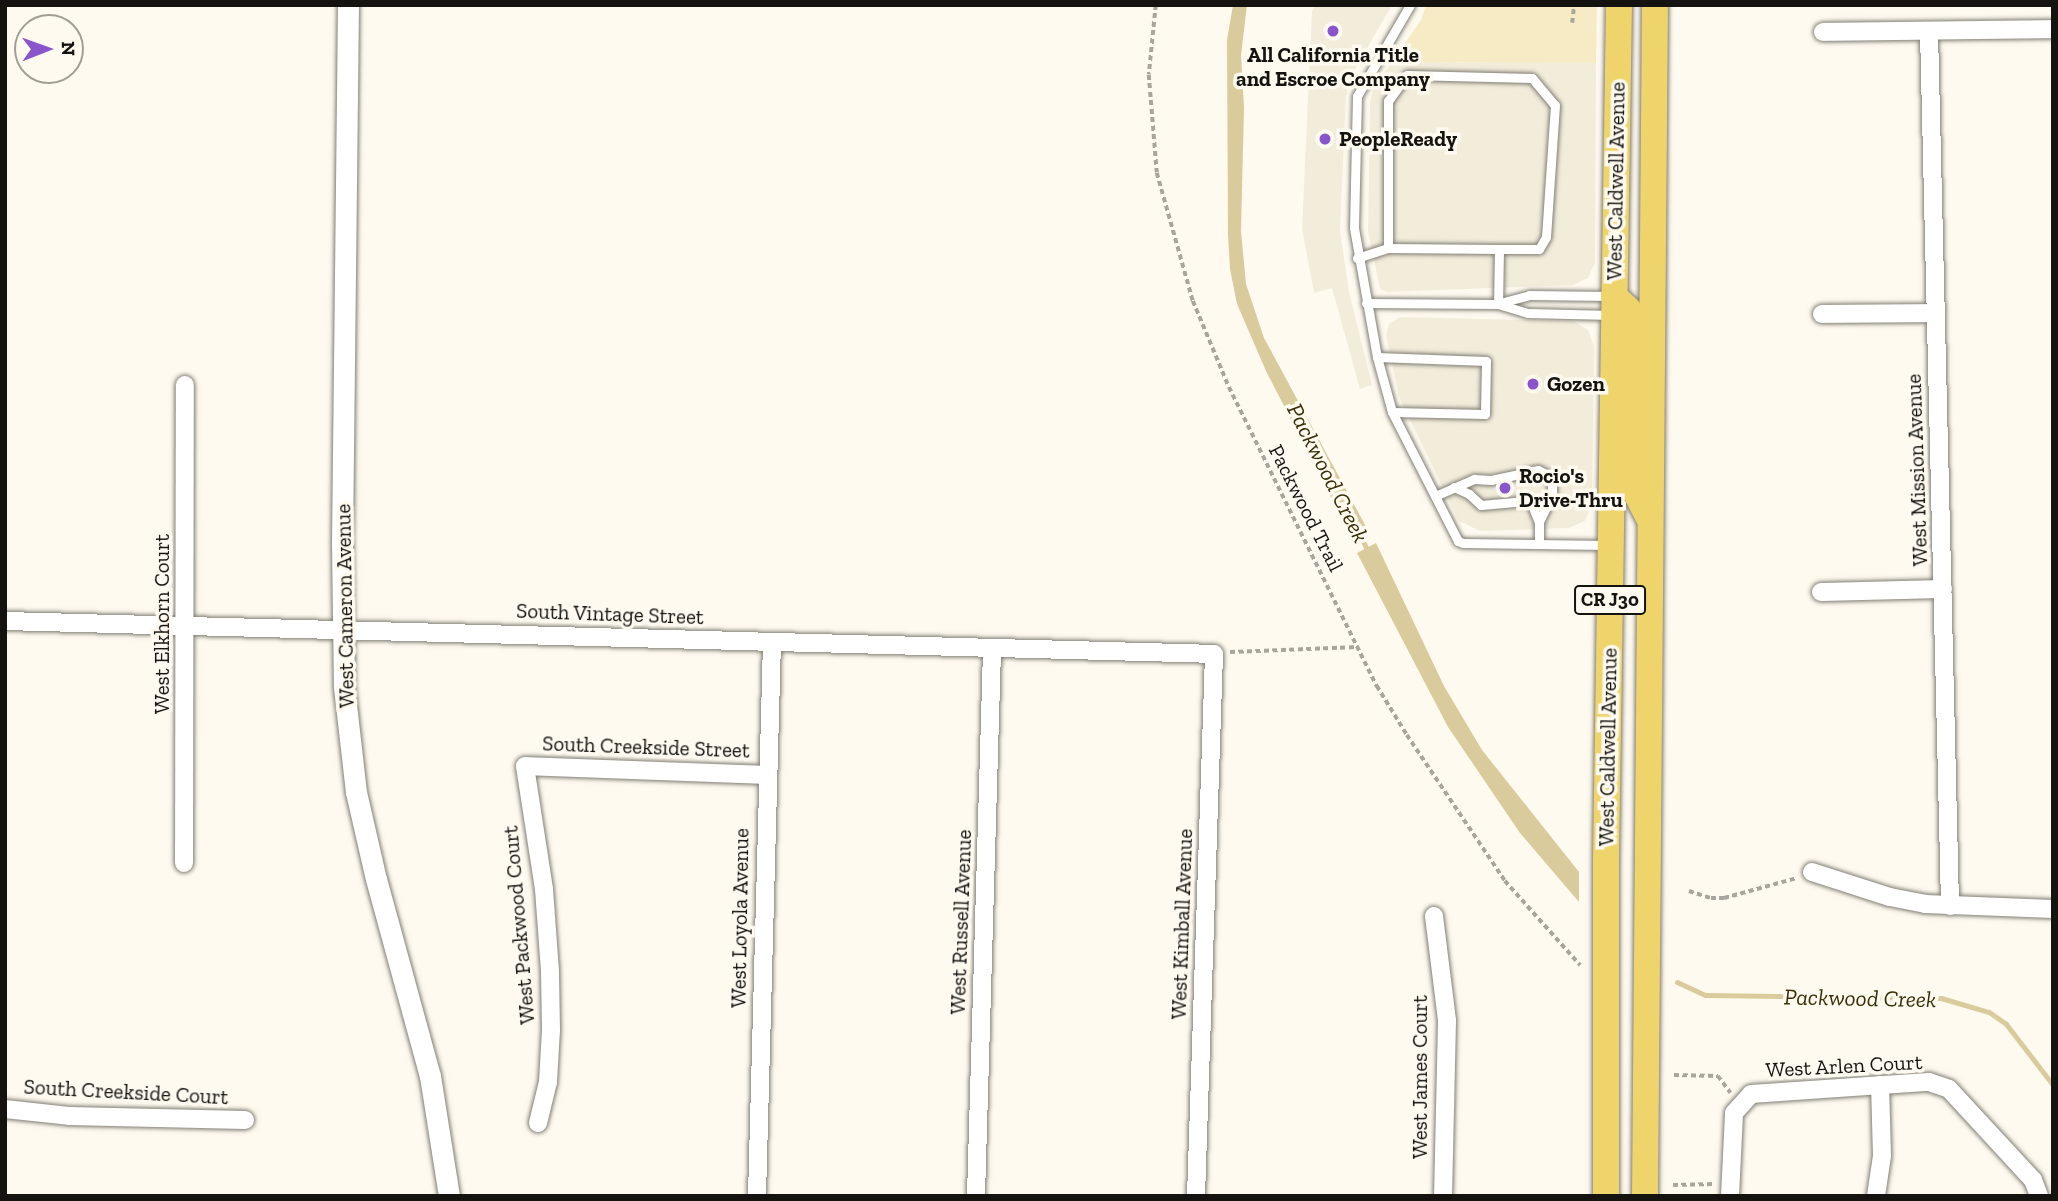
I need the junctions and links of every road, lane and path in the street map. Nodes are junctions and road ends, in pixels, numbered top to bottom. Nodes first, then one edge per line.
1 (348, 5) edge
2 (1156, 5) edge
3 (1410, 5) edge
4 (1574, 5) edge
5 (1619, 5) edge
6 (1655, 5) edge
7 (1572, 23) dead end
8 (2053, 29) edge
9 (1823, 32) dead end
10 (1929, 32) junction
11 (1388, 248) junction
12 (1499, 249) junction
13 (1357, 258) junction
14 (1366, 303) junction
15 (1498, 304) junction
16 (1614, 306) junction
17 (1936, 313) junction
18 (1822, 314) dead end
19 (1377, 357) junction
20 (185, 385) dead end
21 (1392, 412) junction
22 (1454, 487) junction
23 (1435, 496) junction
24 (1539, 522) junction
25 (1652, 524) junction
26 (1539, 544) junction
27 (1611, 545) junction
28 (1943, 589) junction
29 (1821, 592) dead end
30 (5, 621) edge
31 (185, 625) junction
32 (343, 629) junction
33 (772, 642) junction
34 (1359, 648) junction
35 (992, 649) junction
36 (1214, 654) junction
37 (526, 766) joint
38 (766, 775) junction
39 (184, 863) dead end
40 (1812, 872) joint
41 (1689, 891) dead end
42 (1950, 906) junction
43 (2053, 909) edge
44 (1434, 916) dead end
45 (1580, 965) dead end
46 (1674, 1075) dead end
47 (1880, 1085) junction
48 (1740, 1103) junction
49 (5, 1109) edge
50 (245, 1120) dead end
51 (538, 1123) dead end
52 (1673, 1185) dead end
53 (1730, 1189) edge
54 (449, 1196) edge
55 (757, 1196) edge
56 (976, 1196) edge
57 (1196, 1196) edge
58 (1443, 1196) edge
59 (1606, 1196) edge
60 (1645, 1196) edge
61 (1876, 1196) edge
62 (2039, 1196) edge

1 - 32 street, West Cameron Avenue
2 - 34 path, Packwood Trail
3 - 13 lane
4 - 7 path
5 - 16 main road, West Caldwell Avenue / CR J30
6 - 25 main road, West Caldwell Avenue / CR J30
8 - 10 street
9 - 10 street
10 - 17 street, West Mission Avenue
11 - 12 lane
11 - 12 lane
11 - 13 lane
12 - 15 lane
13 - 14 lane
14 - 15 lane
14 - 19 lane
15 - 16 lane
15 - 16 lane
16 - 25 main road
16 - 27 main road, West Caldwell Avenue / CR J30
17 - 18 street
17 - 28 street, West Mission Avenue
19 - 21 lane
19 - 21 lane
20 - 31 street, West Elkhorn Court
21 - 23 lane
22 - 23 lane
22 - 24 lane
22 - 24 lane
23 - 26 lane
24 - 26 lane
25 - 60 main road, West Caldwell Avenue / CR J30
26 - 27 lane
27 - 59 main road, West Caldwell Avenue / CR J30
28 - 29 street
28 - 42 street, West Mission Avenue
30 - 31 street, South Vintage Street
31 - 32 street, South Vintage Street
31 - 39 street, West Elkhorn Court
32 - 33 street, South Vintage Street
32 - 54 street, West Cameron Avenue
33 - 35 street, South Vintage Street
33 - 38 street, West Loyola Avenue
34 - 36 path
34 - 45 path, Packwood Trail
35 - 36 street, South Vintage Street
35 - 56 street, West Russell Avenue
36 - 57 street, West Kimball Avenue
37 - 38 street, South Creekside Street
37 - 51 street, West Packwood Court
38 - 55 street, West Loyola Avenue
40 - 41 path
40 - 42 street
42 - 43 street
44 - 58 street, West James Court
46 - 48 path
47 - 48 street, West Arlen Court
47 - 61 street
47 - 62 street, West Arlen Court
48 - 53 street
49 - 50 street, South Creekside Court
52 - 53 path

